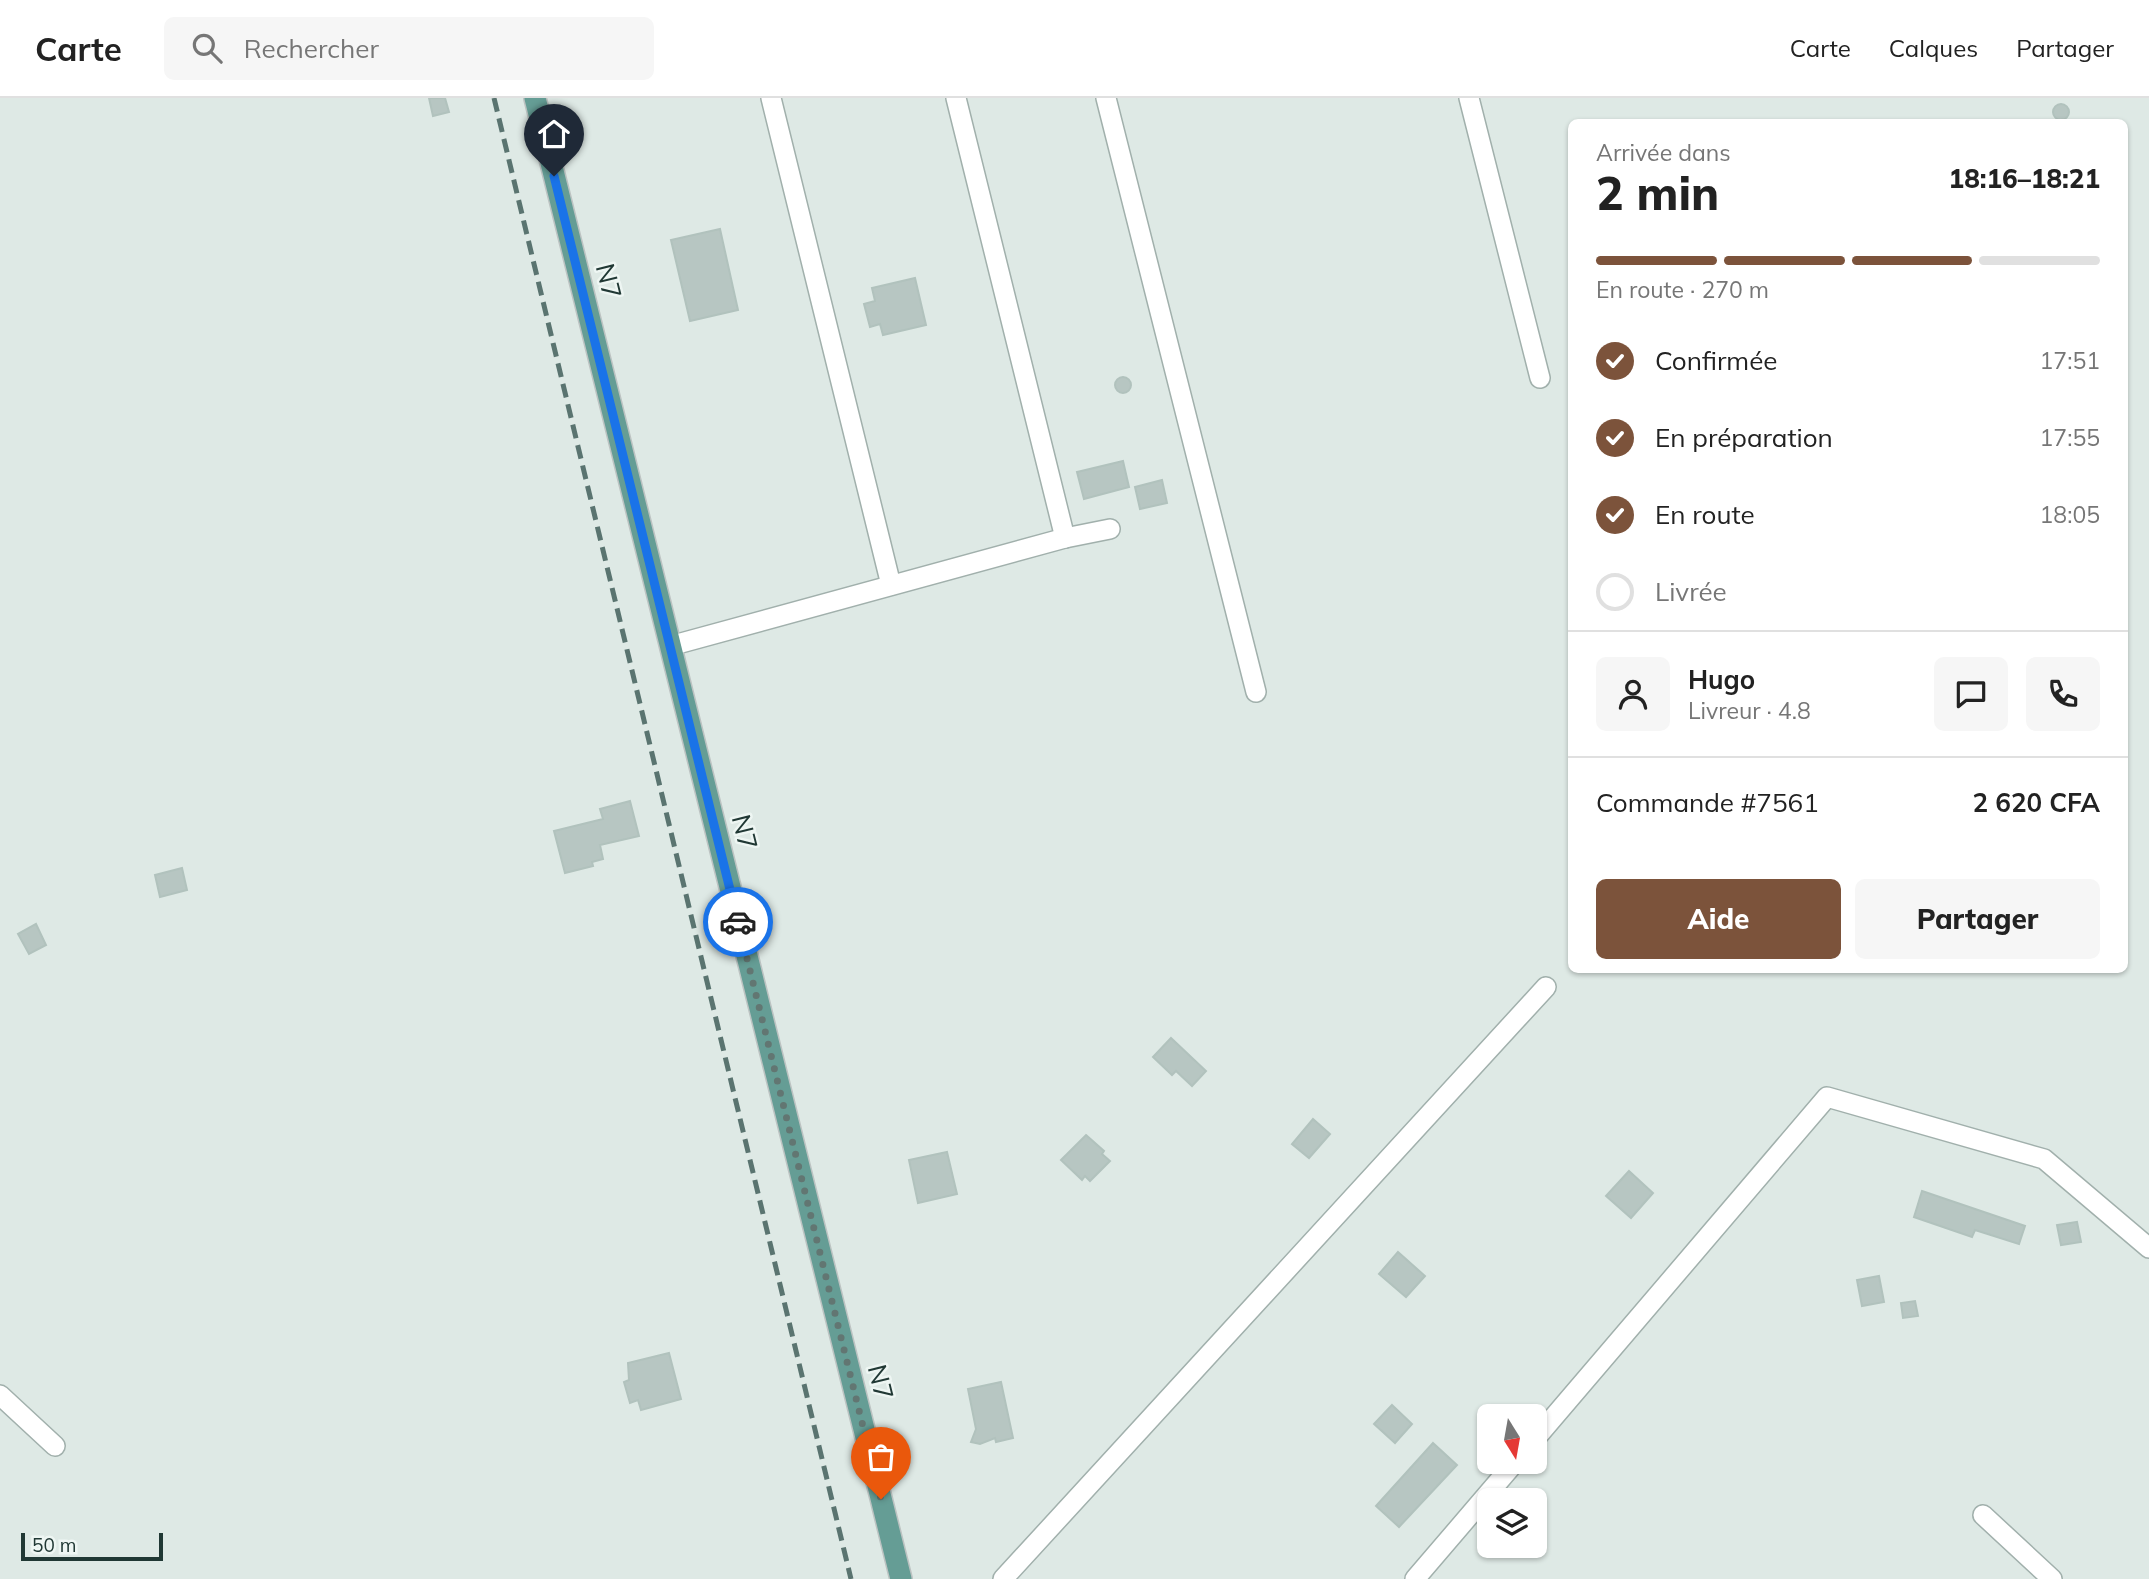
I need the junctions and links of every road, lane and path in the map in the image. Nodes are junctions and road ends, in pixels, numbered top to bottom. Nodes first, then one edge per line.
1 (535, 98) edge
2 (771, 98) edge
3 (956, 98) edge
4 (1105, 98) edge
5 (1469, 98) edge
6 (1540, 378) dead end
7 (1110, 529) dead end
8 (1065, 538) junction
9 (891, 585) junction
10 (670, 646) junction
11 (1256, 692) dead end
12 (1546, 987) dead end
13 (2149, 1248) edge
14 (0, 1395) edge
15 (1547, 1425) edge
16 (55, 1446) dead end
17 (1505, 1474) edge
18 (1983, 1515) dead end
19 (901, 1579) edge
20 (1003, 1579) edge
21 (1415, 1579) edge
22 (2053, 1579) edge

1 - 10 main road, N7
2 - 9 street
3 - 8 street
4 - 11 street
5 - 6 street
7 - 8 street
8 - 9 street
9 - 10 street
10 - 19 main road, N7
12 - 20 street
13 - 15 street
14 - 16 street
17 - 21 street
18 - 22 street

